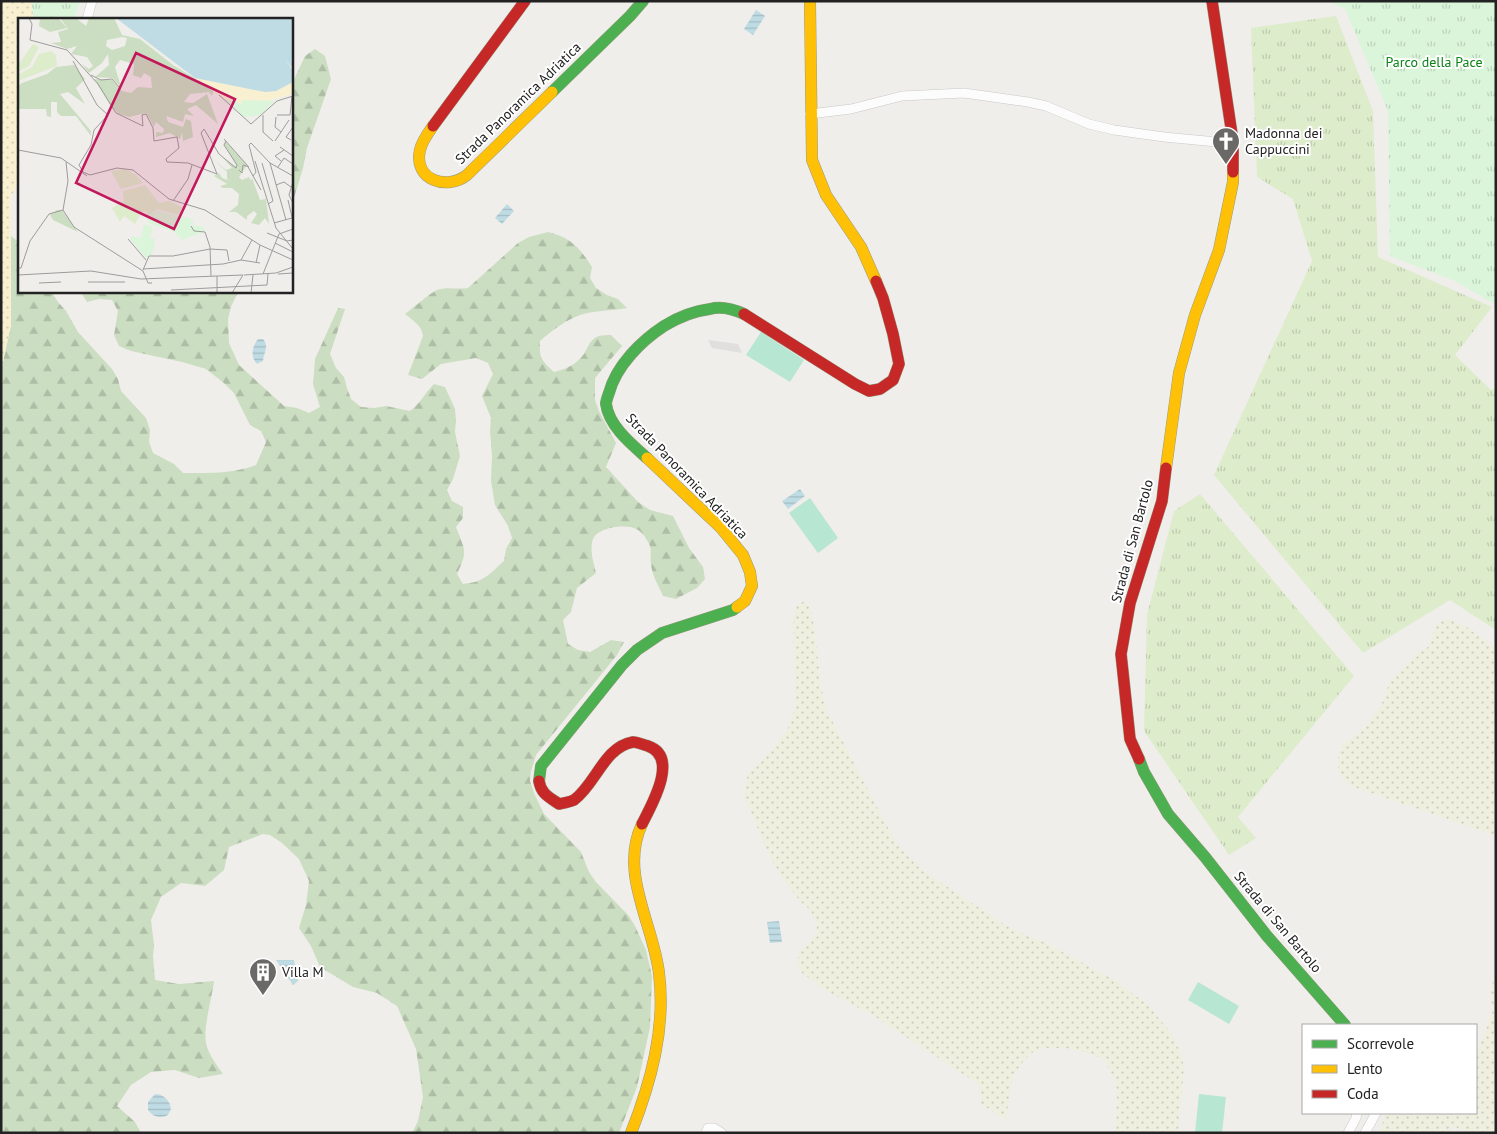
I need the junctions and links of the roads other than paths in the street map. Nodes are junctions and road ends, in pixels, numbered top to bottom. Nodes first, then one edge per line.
1 (92, 1) edge
2 (525, 1) edge
3 (643, 1) edge
4 (810, 1) edge
5 (1212, 1) edge
6 (86, 18) edge
7 (810, 114) junction
8 (1233, 141) junction
9 (1344, 1024) edge
10 (1357, 1114) edge
11 (1376, 1114) edge
12 (707, 1130) edge
13 (631, 1133) edge
14 (722, 1133) edge
15 (1348, 1133) edge
16 (1366, 1133) edge

1 - 6 street
2 - 3 street, Strada Panoramica Adriatica
4 - 7 street, Strada Panoramica Adriatica
5 - 8 street, Strada di San Bartolo
7 - 8 street
7 - 13 street, Strada Panoramica Adriatica
8 - 9 street, Strada di San Bartolo
10 - 15 street
11 - 16 street
12 - 14 street

